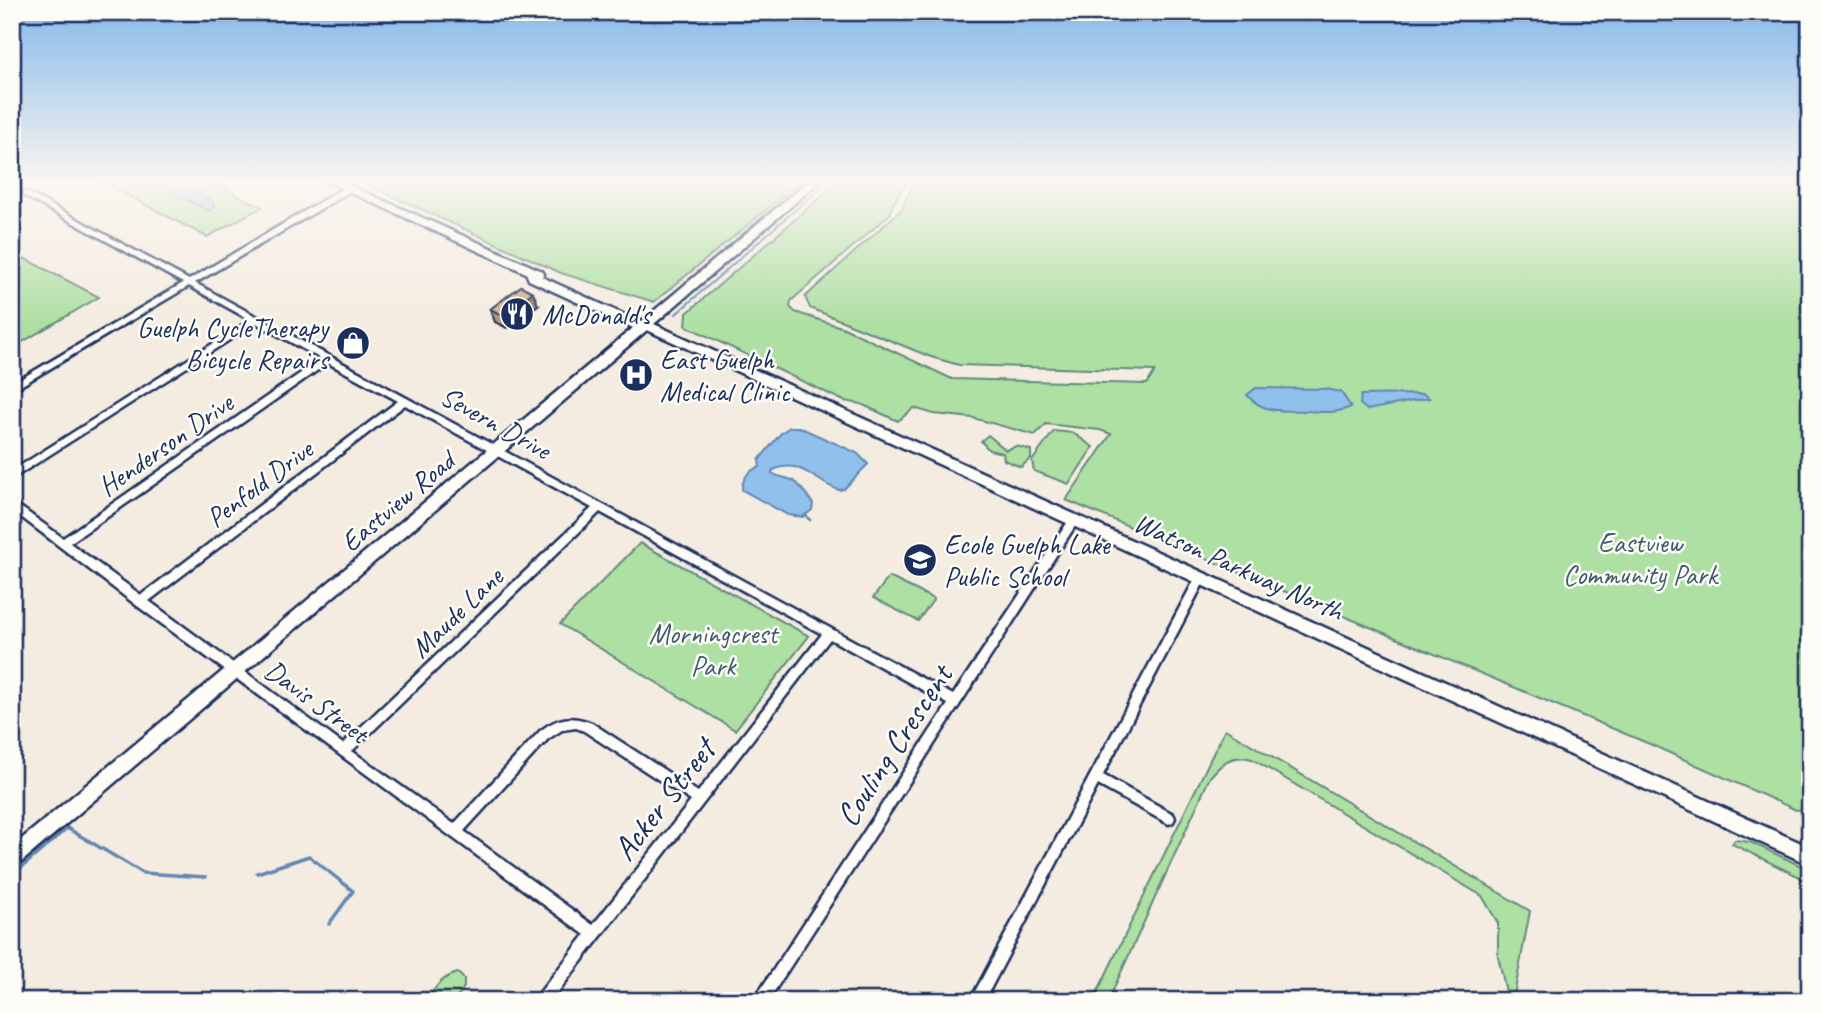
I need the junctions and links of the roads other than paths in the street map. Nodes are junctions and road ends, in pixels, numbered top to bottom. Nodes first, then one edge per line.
1 (92, 229) edge
2 (280, 229) edge
3 (436, 229) edge
4 (758, 229) edge
5 (190, 282) junction
6 (257, 319) junction
7 (646, 325) junction
8 (329, 358) junction
9 (12, 388) edge
10 (405, 400) junction
11 (498, 451) junction
12 (12, 476) edge
13 (12, 505) edge
14 (599, 507) junction
15 (1074, 520) junction
16 (63, 543) junction
17 (1200, 578) junction
18 (140, 602) junction
19 (829, 633) junction
20 (235, 672) junction
21 (954, 702) junction
22 (345, 750) junction
23 (1095, 777) junction
24 (699, 799) junction
25 (1169, 818) dead end
26 (455, 832) junction
27 (1810, 856) edge
28 (12, 859) edge
29 (594, 934) junction
30 (542, 1001) edge
31 (760, 1001) edge
32 (977, 1001) edge

1 - 5 street, Severn Drive
2 - 5 street
3 - 7 main road, Watson Parkway North
4 - 7 main road, Eastview Road
5 - 6 street, Severn Drive
5 - 9 street
6 - 8 street, Severn Drive
6 - 12 street
7 - 11 main road, Eastview Road
7 - 15 main road, Watson Parkway North
8 - 10 street, Severn Drive
8 - 16 street, Henderson Drive
10 - 11 street, Severn Drive
10 - 18 street, Penfold Drive
11 - 14 street, Severn Drive
11 - 20 main road, Eastview Road
13 - 16 street, Davis Street
14 - 19 street, Severn Drive
14 - 22 street, Maude Lane
15 - 17 main road, Watson Parkway North
15 - 21 street, Couling Crescent
16 - 18 street, Davis Street
17 - 23 street
17 - 27 main road, Watson Parkway North
18 - 20 street, Davis Street
19 - 21 street, Severn Drive
19 - 24 street, Acker Street
20 - 22 street, Davis Street
20 - 28 main road, Eastview Road
21 - 31 street, Couling Crescent
22 - 26 street, Davis Street
23 - 25 street
23 - 32 street
24 - 26 street
24 - 29 street, Acker Street
26 - 29 street, Davis Street
29 - 30 street, Acker Street

